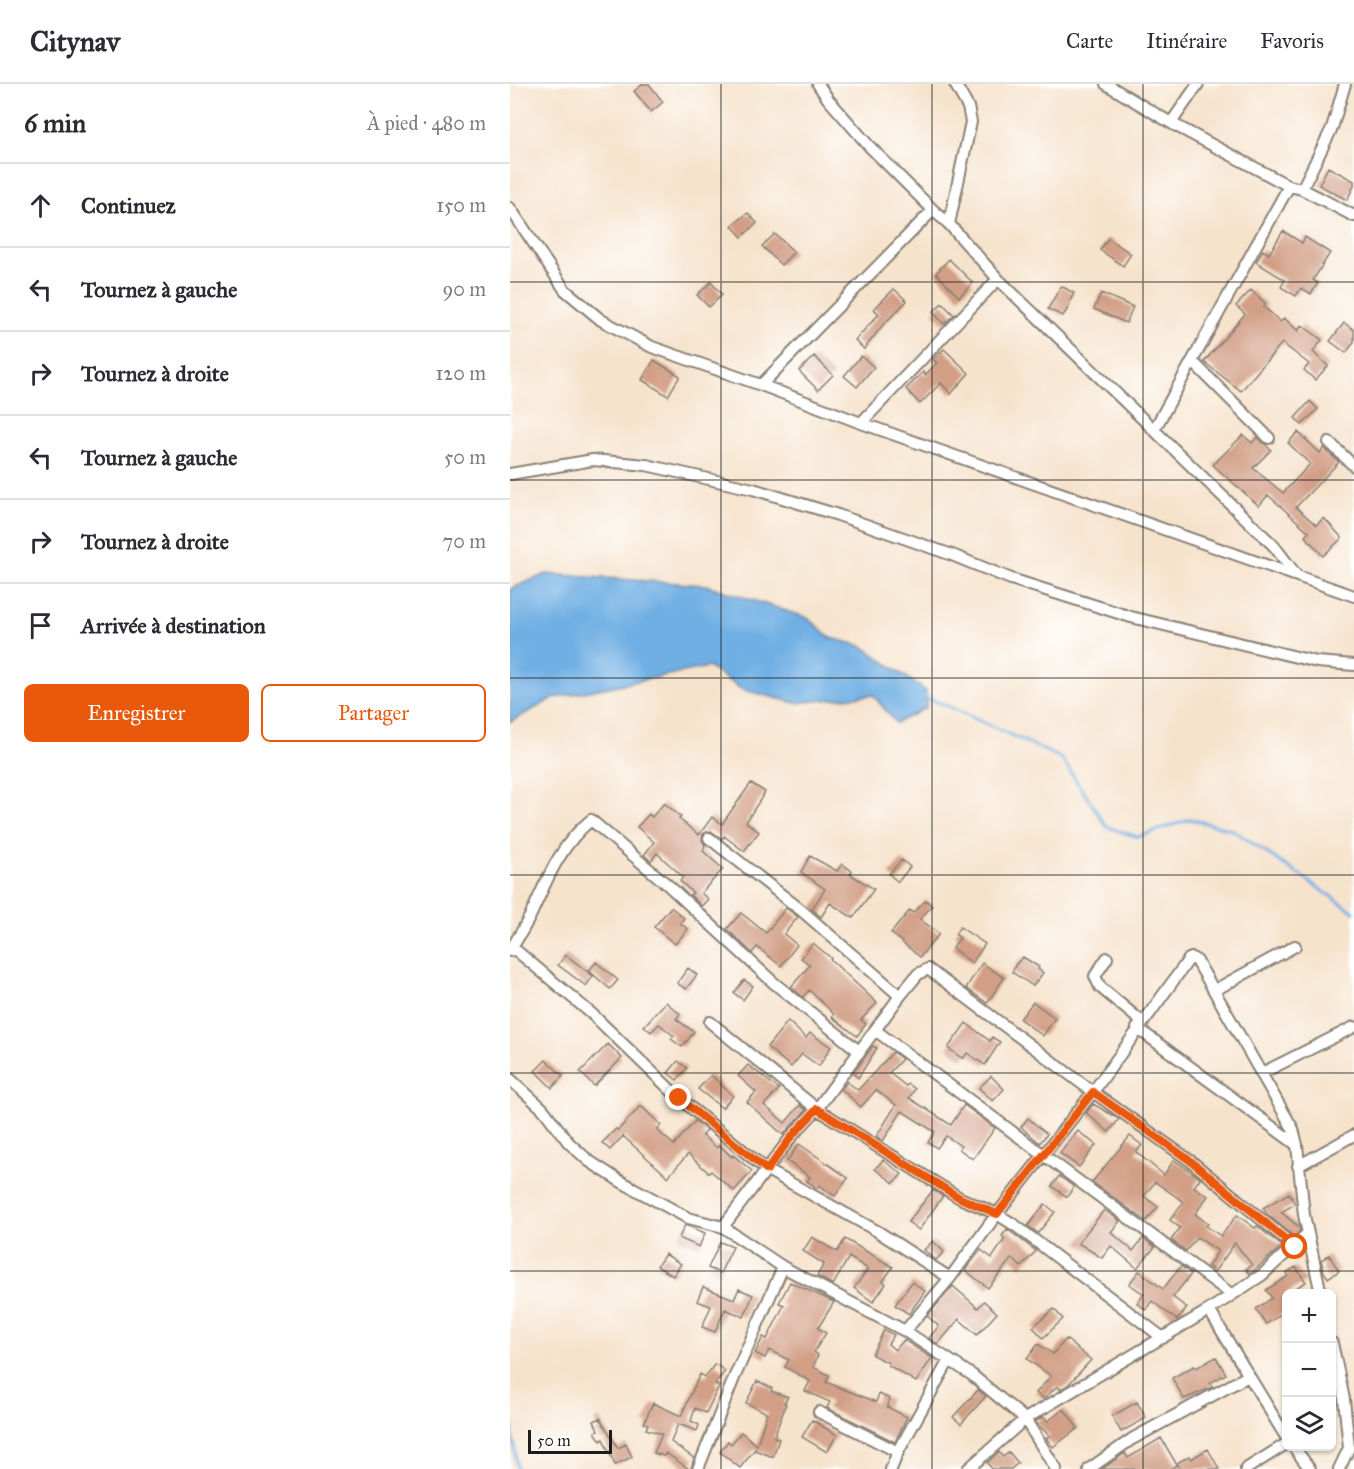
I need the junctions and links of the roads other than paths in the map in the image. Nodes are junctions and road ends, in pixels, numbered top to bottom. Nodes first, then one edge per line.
1 (818, 84) edge
2 (955, 84) edge
3 (1106, 84) edge
4 (1198, 84) edge
5 (1345, 84) edge
6 (1171, 123) junction
7 (1289, 186) junction
8 (1302, 189) junction
9 (510, 208) edge
10 (933, 210) junction
11 (1354, 216) edge
12 (949, 224) junction
13 (998, 279) junction
14 (1193, 362) junction
15 (761, 385) junction
16 (861, 423) junction
17 (1154, 430) junction
18 (1269, 438) dead end
19 (1329, 442) dead end
20 (1354, 466) edge
21 (510, 474) edge
22 (1297, 576) junction
23 (1354, 596) edge
24 (1354, 665) edge
25 (710, 838) dead end
26 (1295, 946) dead end
27 (511, 949) edge
28 (1107, 958) dead end
29 (1215, 990) junction
30 (900, 996) junction
31 (710, 1022) dead end
32 (1140, 1025) junction
33 (1354, 1027) edge
34 (875, 1030) junction
35 (860, 1052) junction
36 (1262, 1073) junction
37 (510, 1079) edge
38 (1093, 1092) junction
39 (817, 1109) junction
40 (1354, 1135) edge
41 (1297, 1146) junction
42 (1043, 1156) junction
43 (1298, 1166) junction
44 (767, 1170) junction
45 (997, 1214) junction
46 (723, 1227) junction
47 (1307, 1234) junction
48 (1295, 1247) junction
49 (783, 1267) junction
50 (950, 1278) junction
51 (1320, 1289) edge
52 (1231, 1294) junction
53 (1209, 1310) junction
54 (905, 1331) junction
55 (1163, 1338) junction
56 (1332, 1343) edge
57 (949, 1360) junction
58 (1248, 1376) junction
59 (819, 1412) dead end
60 (1025, 1419) junction
61 (1282, 1429) edge
62 (1282, 1447) edge
63 (1297, 1451) edge
64 (1352, 1451) edge
65 (897, 1452) junction
66 (698, 1469) edge
67 (891, 1469) edge
68 (968, 1469) edge
69 (1056, 1469) edge
70 (1089, 1469) edge
71 (1246, 1469) edge
72 (1310, 1469) edge
73 (1339, 1469) edge

1 - 10 street
2 - 12 street
3 - 6 street
4 - 6 street
5 - 8 street
6 - 7 street
7 - 8 street
7 - 14 street
8 - 11 street
9 - 15 street
10 - 12 street
10 - 15 street
12 - 13 street
13 - 16 street
13 - 17 street
14 - 17 street
14 - 18 street
15 - 16 street
16 - 22 street
17 - 22 street
19 - 20 street
21 - 24 street
22 - 23 street
25 - 30 street
26 - 29 street
27 - 35 street
27 - 44 street
28 - 32 street
29 - 32 street
29 - 36 street
30 - 34 street
30 - 38 street
31 - 39 street
32 - 38 street
32 - 41 street
33 - 36 street
34 - 35 street
34 - 42 street
35 - 39 street
36 - 41 street
37 - 46 street
38 - 42 street
38 - 48 street
39 - 44 street
39 - 45 street
40 - 43 street
41 - 43 street
42 - 45 street
42 - 52 street
43 - 47 street
44 - 46 street
44 - 50 street
45 - 50 street
45 - 55 street
46 - 49 street
47 - 48 street
47 - 51 street
48 - 52 street
49 - 54 street
49 - 66 street
50 - 54 street
52 - 53 street
53 - 55 street
53 - 58 street
54 - 57 street
55 - 60 street
56 - 64 street
57 - 60 street
57 - 65 street
58 - 61 street
58 - 70 street
59 - 65 street
60 - 68 street
60 - 69 street
62 - 71 street
63 - 72 street
64 - 73 street
65 - 67 street

